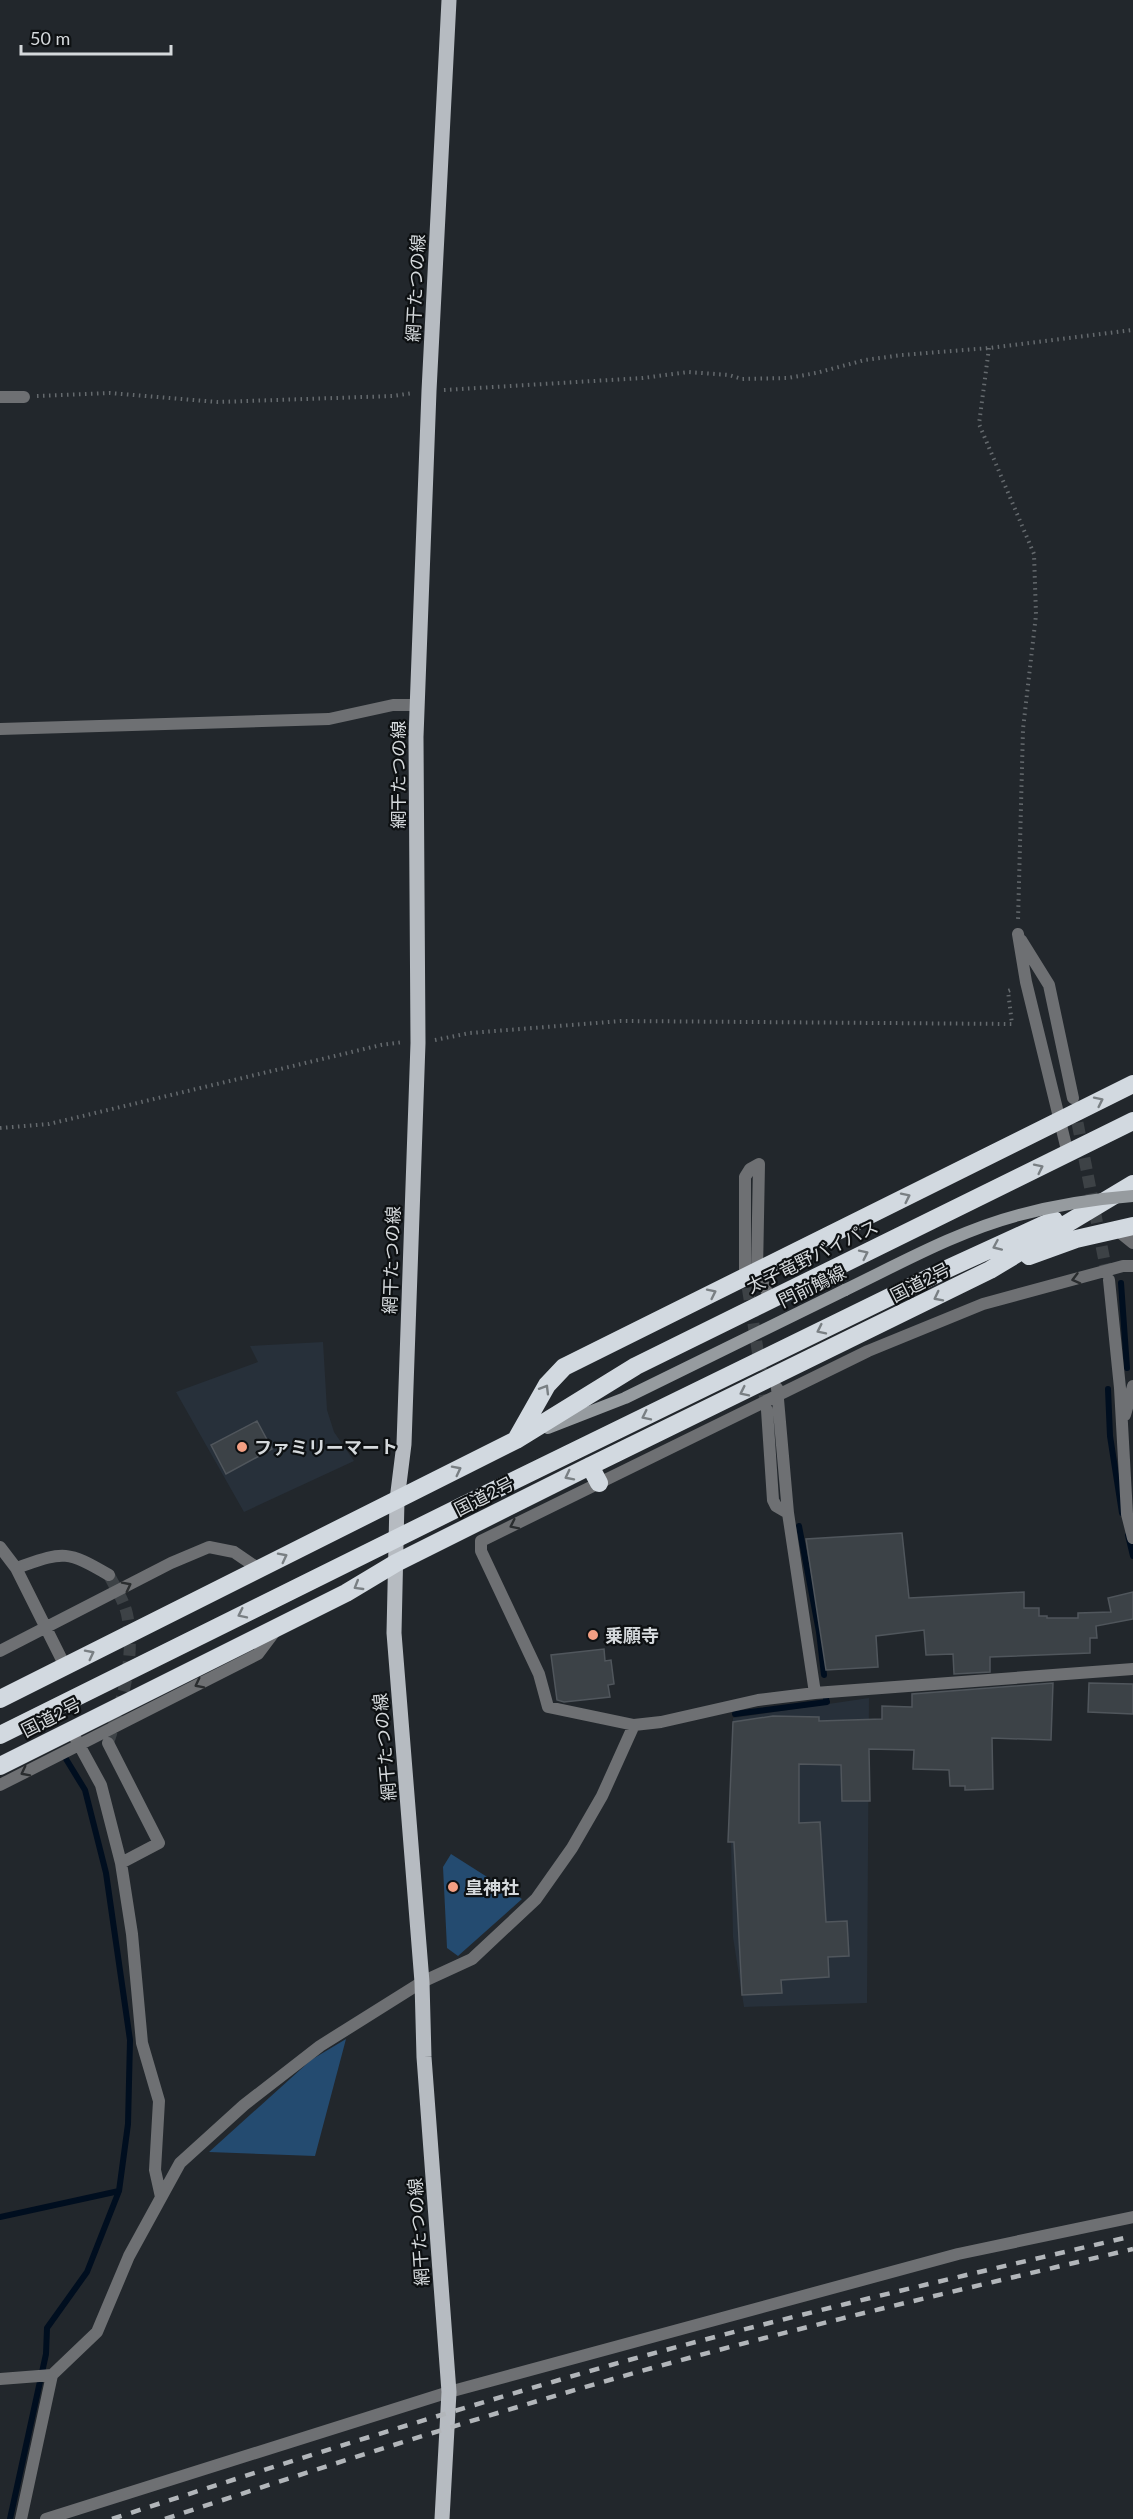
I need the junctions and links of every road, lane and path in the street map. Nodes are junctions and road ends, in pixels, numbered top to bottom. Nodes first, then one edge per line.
1 (449, 0) edge
2 (1133, 330) edge
3 (988, 348) junction
4 (429, 391) junction
5 (0, 397) edge
6 (24, 397) joint
7 (417, 705) junction
8 (0, 729) edge
9 (1018, 934) junction
10 (1026, 982) junction
11 (418, 1043) junction
12 (1133, 1084) edge
13 (1073, 1098) tunnel mouth
14 (1060, 1120) junction
15 (1133, 1121) edge
16 (0, 1128) edge
17 (1068, 1154) junction
18 (1131, 1189) edge
19 (1125, 1228) edge
20 (1133, 1243) edge
21 (1133, 1266) edge
22 (751, 1270) junction
23 (990, 1270) junction
24 (1108, 1280) tunnel mouth
25 (771, 1300) junction
26 (861, 1345) junction
27 (777, 1386) junction
28 (1133, 1386) edge
29 (767, 1410) tunnel mouth
30 (1122, 1425) junction
31 (516, 1440) junction
32 (590, 1466) junction
33 (598, 1483) junction
34 (397, 1500) junction
35 (788, 1513) junction
36 (1133, 1538) edge
37 (0, 1547) edge
38 (396, 1563) junction
39 (16, 1568) junction
40 (259, 1569) junction
41 (109, 1575) tunnel mouth
42 (46, 1628) junction
43 (0, 1651) edge
44 (65, 1666) junction
45 (1133, 1669) edge
46 (815, 1693) junction
47 (0, 1699) edge
48 (634, 1725) junction
49 (0, 1735) edge
50 (75, 1737) junction
51 (108, 1743) tunnel mouth
52 (0, 1766) edge
53 (0, 1785) edge
54 (121, 1863) junction
55 (422, 1982) junction
56 (161, 2197) junction
57 (1133, 2217) edge
58 (49, 2375) junction
59 (0, 2379) edge
60 (449, 2392) junction
61 (21, 2519) edge
62 (46, 2519) edge
63 (442, 2519) edge

1 - 4 main road, 網干たつの線
2 - 3 path
3 - 4 path
3 - 9 path
4 - 6 path
4 - 7 main road, 網干たつの線
5 - 6 street
7 - 8 street
7 - 11 main road, 網干たつの線
9 - 10 street
9 - 13 street
10 - 11 path
10 - 14 street
11 - 16 path
11 - 34 main road, 網干たつの線
14 -> 12 highway
14 - 17 street
22 -> 14 highway
15 - 17 highway, 太子竜野バイパス
25 -> 17 highway, 太子竜野バイパス
18 - 23 highway
18 - 31 main road, 門前鵤線, bridge
18 -> 49 highway, bridge
19 - 20 street
19 - 23 highway
21 -> 26 street
22 - 22 street
22 - 25 street
31 -> 22 highway
23 -> 26 highway, 国道2号
24 - 30 street
25 - 31 highway, 太子竜野バイパス
26 - 27 highway, 国道2号
27 -> 32 highway, 国道2号
27 - 33 street
27 - 35 street
28 - 30 street
29 - 35 street
30 - 36 street
34 -> 31 highway, 国道2号
32 - 33 highway
32 -> 38 highway, 国道2号
33 -> 48 street
34 - 38 main road, 網干たつの線
40 -> 34 highway, 国道2号
35 - 46 street
37 - 39 street
38 -> 50 highway, 国道2号
38 - 55 main road, 網干たつの線
39 - 41 street
39 - 42 street
42 -> 40 street
44 -> 40 highway, 国道2号
42 - 43 street
42 - 44 street
44 - 47 highway, 国道2号
45 - 46 street
46 - 48 street
48 - 55 street
50 - 52 highway, 国道2号
50 -> 53 street
50 - 54 street
51 - 54 street
54 - 56 street
55 - 56 street
55 - 60 main road, 網干たつの線
56 - 58 street
57 - 60 street
58 - 59 street
58 - 61 street
60 - 62 street
60 - 63 main road, 網干たつの線

